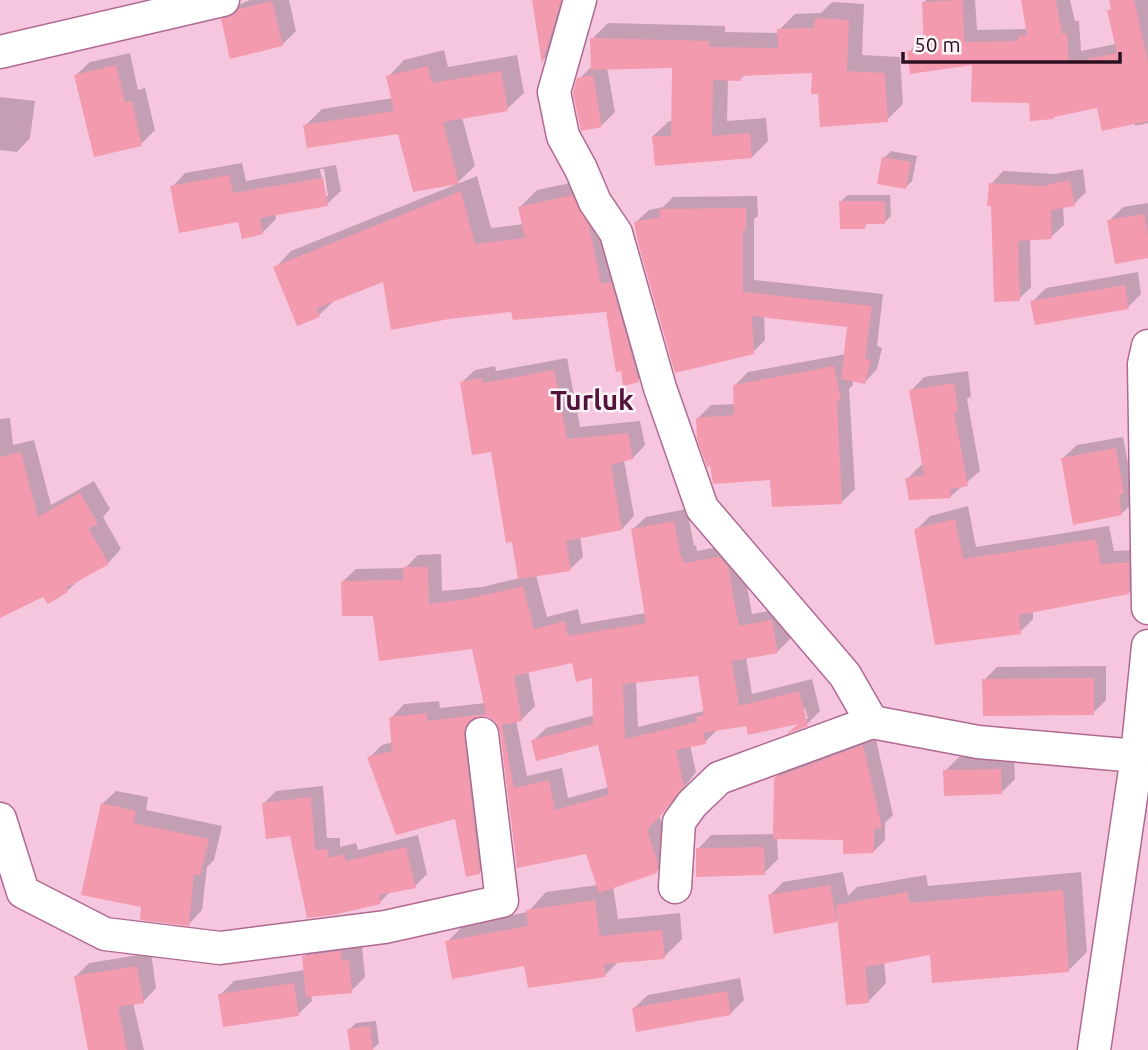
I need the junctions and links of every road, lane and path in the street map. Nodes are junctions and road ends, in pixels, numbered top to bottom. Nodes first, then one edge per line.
1 (223, 0) edge
2 (580, 0) edge
3 (0, 52) edge
4 (1148, 346) edge
5 (1148, 608) edge
6 (1148, 646) edge
7 (872, 722) junction
8 (482, 734) dead end
9 (1137, 756) junction
10 (0, 819) edge
11 (675, 887) dead end
12 (11, 897) edge
13 (1094, 1050) edge

1 - 3 street
2 - 7 street
4 - 5 street
6 - 9 street
7 - 9 street
7 - 11 street
8 - 12 street
9 - 13 street
10 - 12 street

